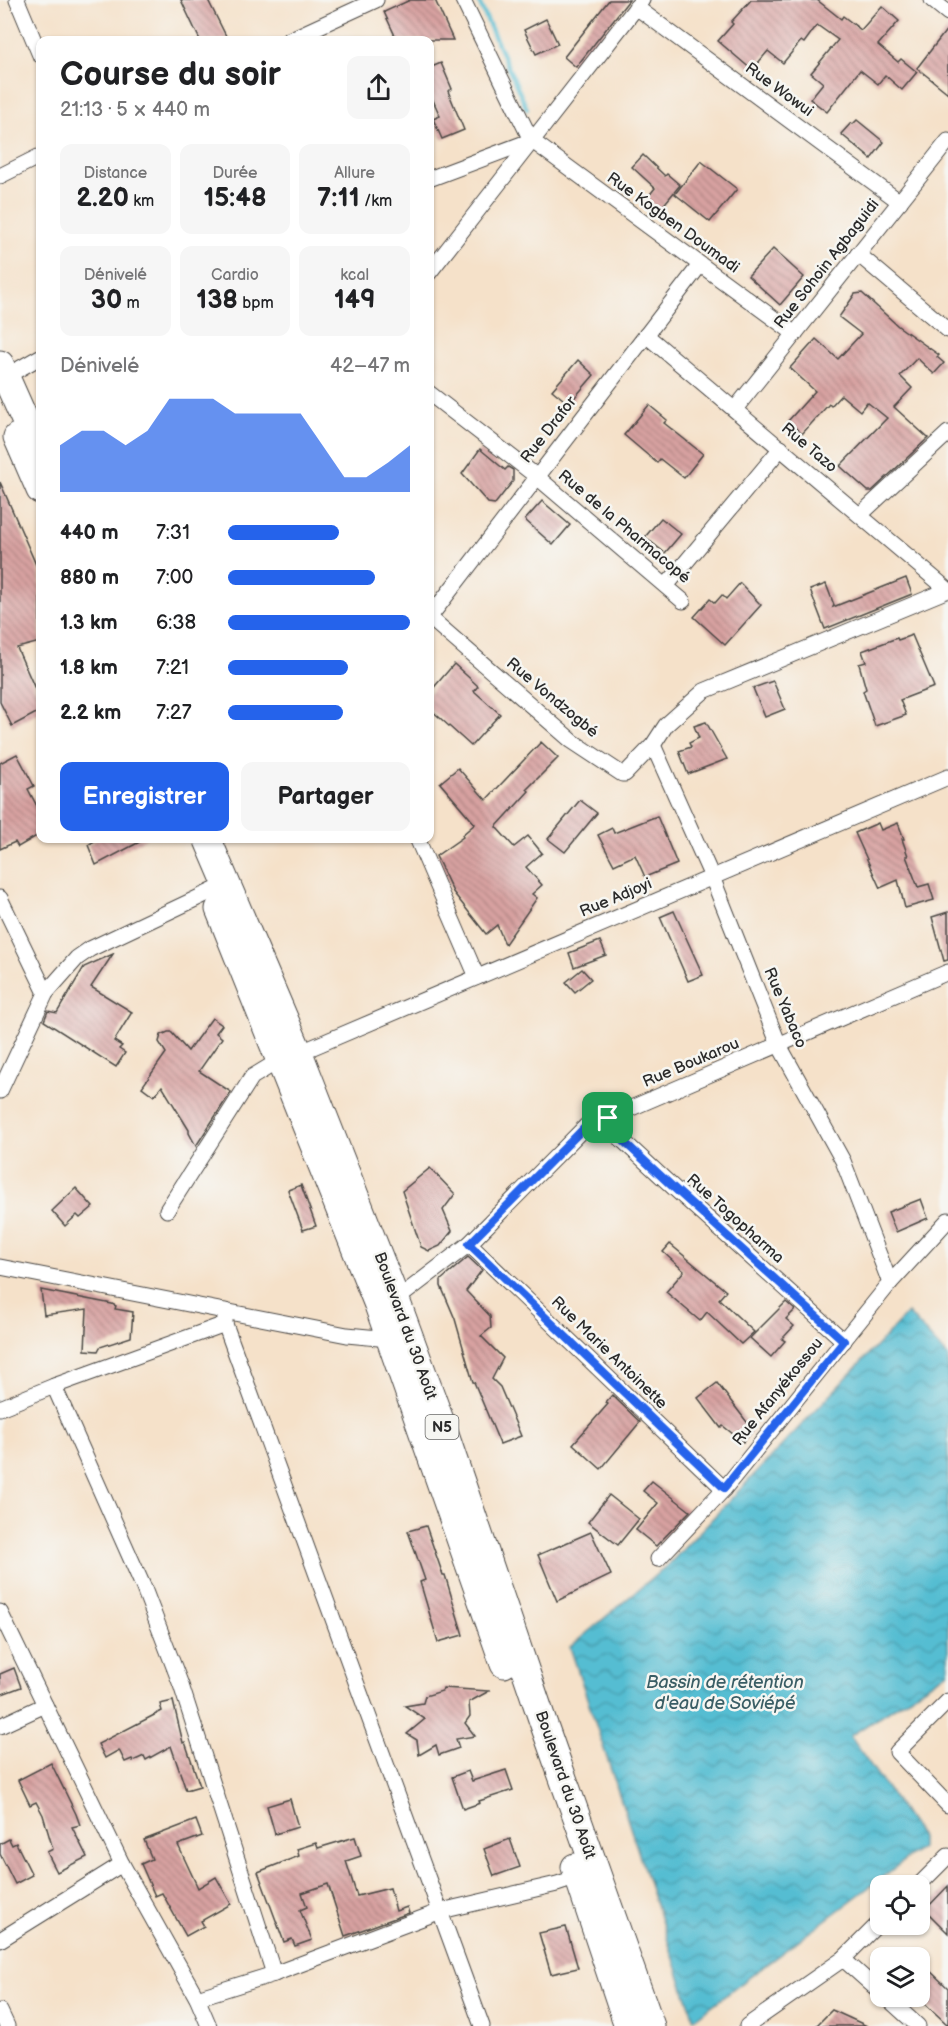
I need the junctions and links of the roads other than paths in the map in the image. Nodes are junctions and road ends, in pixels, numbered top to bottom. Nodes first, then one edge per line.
1 (17, 0) edge
2 (376, 0) edge
3 (463, 0) edge
4 (932, 0) edge
5 (639, 4) edge
6 (948, 13) edge
7 (298, 36) edge
8 (36, 45) edge
9 (531, 140) junction
10 (948, 141) edge
11 (36, 158) edge
12 (0, 176) edge
13 (434, 177) edge
14 (900, 202) junction
15 (858, 254) junction
16 (700, 265) junction
17 (434, 266) edge
18 (948, 330) edge
19 (795, 334) junction
20 (646, 335) junction
21 (36, 359) edge
22 (2, 380) edge
23 (434, 397) edge
24 (735, 409) junction
25 (948, 434) edge
26 (36, 446) edge
27 (781, 448) junction
28 (536, 476) junction
29 (36, 478) edge
30 (860, 515) junction
31 (666, 586) junction
32 (948, 590) edge
33 (683, 600) dead end
34 (434, 610) edge
35 (434, 621) edge
36 (653, 745) junction
37 (948, 777) edge
38 (192, 843) edge
39 (208, 843) edge
40 (419, 843) edge
41 (712, 877) junction
42 (220, 887) junction
43 (0, 898) edge
44 (948, 972) edge
45 (477, 977) junction
46 (46, 993) junction
47 (779, 1045) junction
48 (289, 1056) junction
49 (0, 1091) edge
50 (608, 1118) junction
51 (167, 1210) dead end
52 (948, 1220) edge
53 (469, 1244) junction
54 (0, 1267) edge
55 (890, 1283) junction
56 (387, 1302) junction
57 (225, 1317) junction
58 (398, 1336) junction
59 (844, 1341) junction
60 (54, 1386) junction
61 (0, 1408) edge
62 (724, 1488) junction
63 (658, 1559) dead end
64 (0, 1612) edge
65 (948, 1701) edge
66 (45, 1705) junction
67 (0, 1726) edge
68 (948, 1805) edge
69 (568, 1817) junction
70 (948, 1856) edge
71 (122, 1864) junction
72 (929, 1875) edge
73 (578, 1877) junction
74 (441, 1911) junction
75 (870, 1932) edge
76 (0, 1940) edge
77 (843, 1959) junction
78 (274, 1974) junction
79 (870, 1983) edge
80 (197, 1998) junction
81 (897, 2007) edge
82 (0, 2011) edge
83 (7, 2026) edge
84 (209, 2026) edge
85 (482, 2026) edge
86 (628, 2026) edge
87 (651, 2026) edge
88 (747, 2026) edge
89 (918, 2026) edge

1 - 8 street
2 - 7 street
3 - 9 street
4 - 6 street
5 - 9 street
5 - 14 street, Rue Wowui
9 - 13 street
9 - 16 street, Rue Kogben Doumadi
9 - 17 street
10 - 14 street, Rue Sohoin Agbaguidi
11 - 12 street
14 - 15 street, Rue Sohoin Agbaguidi
15 - 18 street
15 - 19 street, Rue Sohoin Agbaguidi
16 - 19 street, Rue Kogben Doumadi
16 - 20 street, Rue Drafor
19 - 24 street, Rue Sohoin Agbaguidi
20 - 24 street, Rue Tazo
20 - 28 street, Rue Drafor
21 - 22 street
22 - 26 highway
22 - 29 highway
23 - 28 street, Rue de la Pharmacopé
24 - 27 street, Rue Tazo
25 - 30 street
27 - 30 street, Rue Tazo
27 - 31 street
28 - 31 street, Rue de la Pharmacopé
28 - 34 street, Rue Drafor
30 - 32 street, Rue Tazo
31 - 33 street, Rue de la Pharmacopé
32 - 36 street
35 - 36 street, Rue Vondzogbé
36 - 41 street, Rue Yabaco
37 - 41 street, Rue Adjoyi
38 - 42 highway, Boulevard du 30 Août / N5
39 - 42 highway, Boulevard du 30 Août / N5
40 - 45 street
41 - 45 street, Rue Adjoyi
41 - 47 street, Rue Yabaco
42 - 46 street
42 - 48 highway, Boulevard du 30 Août / N5
43 - 46 street
44 - 47 street, Rue Boukarou
45 - 48 street, Rue Adjoyi
46 - 49 street
47 - 50 street, Rue Boukarou
47 - 55 street, Rue Yabaco
48 - 51 street, Rue Adjoyi
48 - 56 highway, Boulevard du 30 Août / N5
50 - 53 street, Rue Boukarou
50 - 59 street, Rue Togopharma
52 - 55 street, Rue Afanyékossou
53 - 56 street, Rue Boukarou
53 - 62 street, Rue Marie Antoinette
54 - 57 street
55 - 59 street, Rue Afanyékossou
56 - 58 highway, Boulevard du 30 Août / N5
57 - 58 street
57 - 60 street
57 - 74 street
58 - 69 highway, Boulevard du 30 Août / N5
59 - 62 street, Rue Afanyékossou
60 - 61 street
60 - 78 street
62 - 63 street, Rue Afanyékossou
64 - 66 street
65 - 68 street
66 - 67 street
66 - 71 street
69 - 73 highway, Boulevard du 30 Août / N5
69 - 87 highway, Boulevard du 30 Août / N5
70 - 72 street
71 - 76 street
71 - 80 street
73 - 74 street
73 - 86 highway, Boulevard du 30 Août / N5
74 - 78 street
74 - 85 street
75 - 77 street
77 - 79 street
77 - 88 street
78 - 80 street
80 - 84 street
81 - 89 street
82 - 83 street

